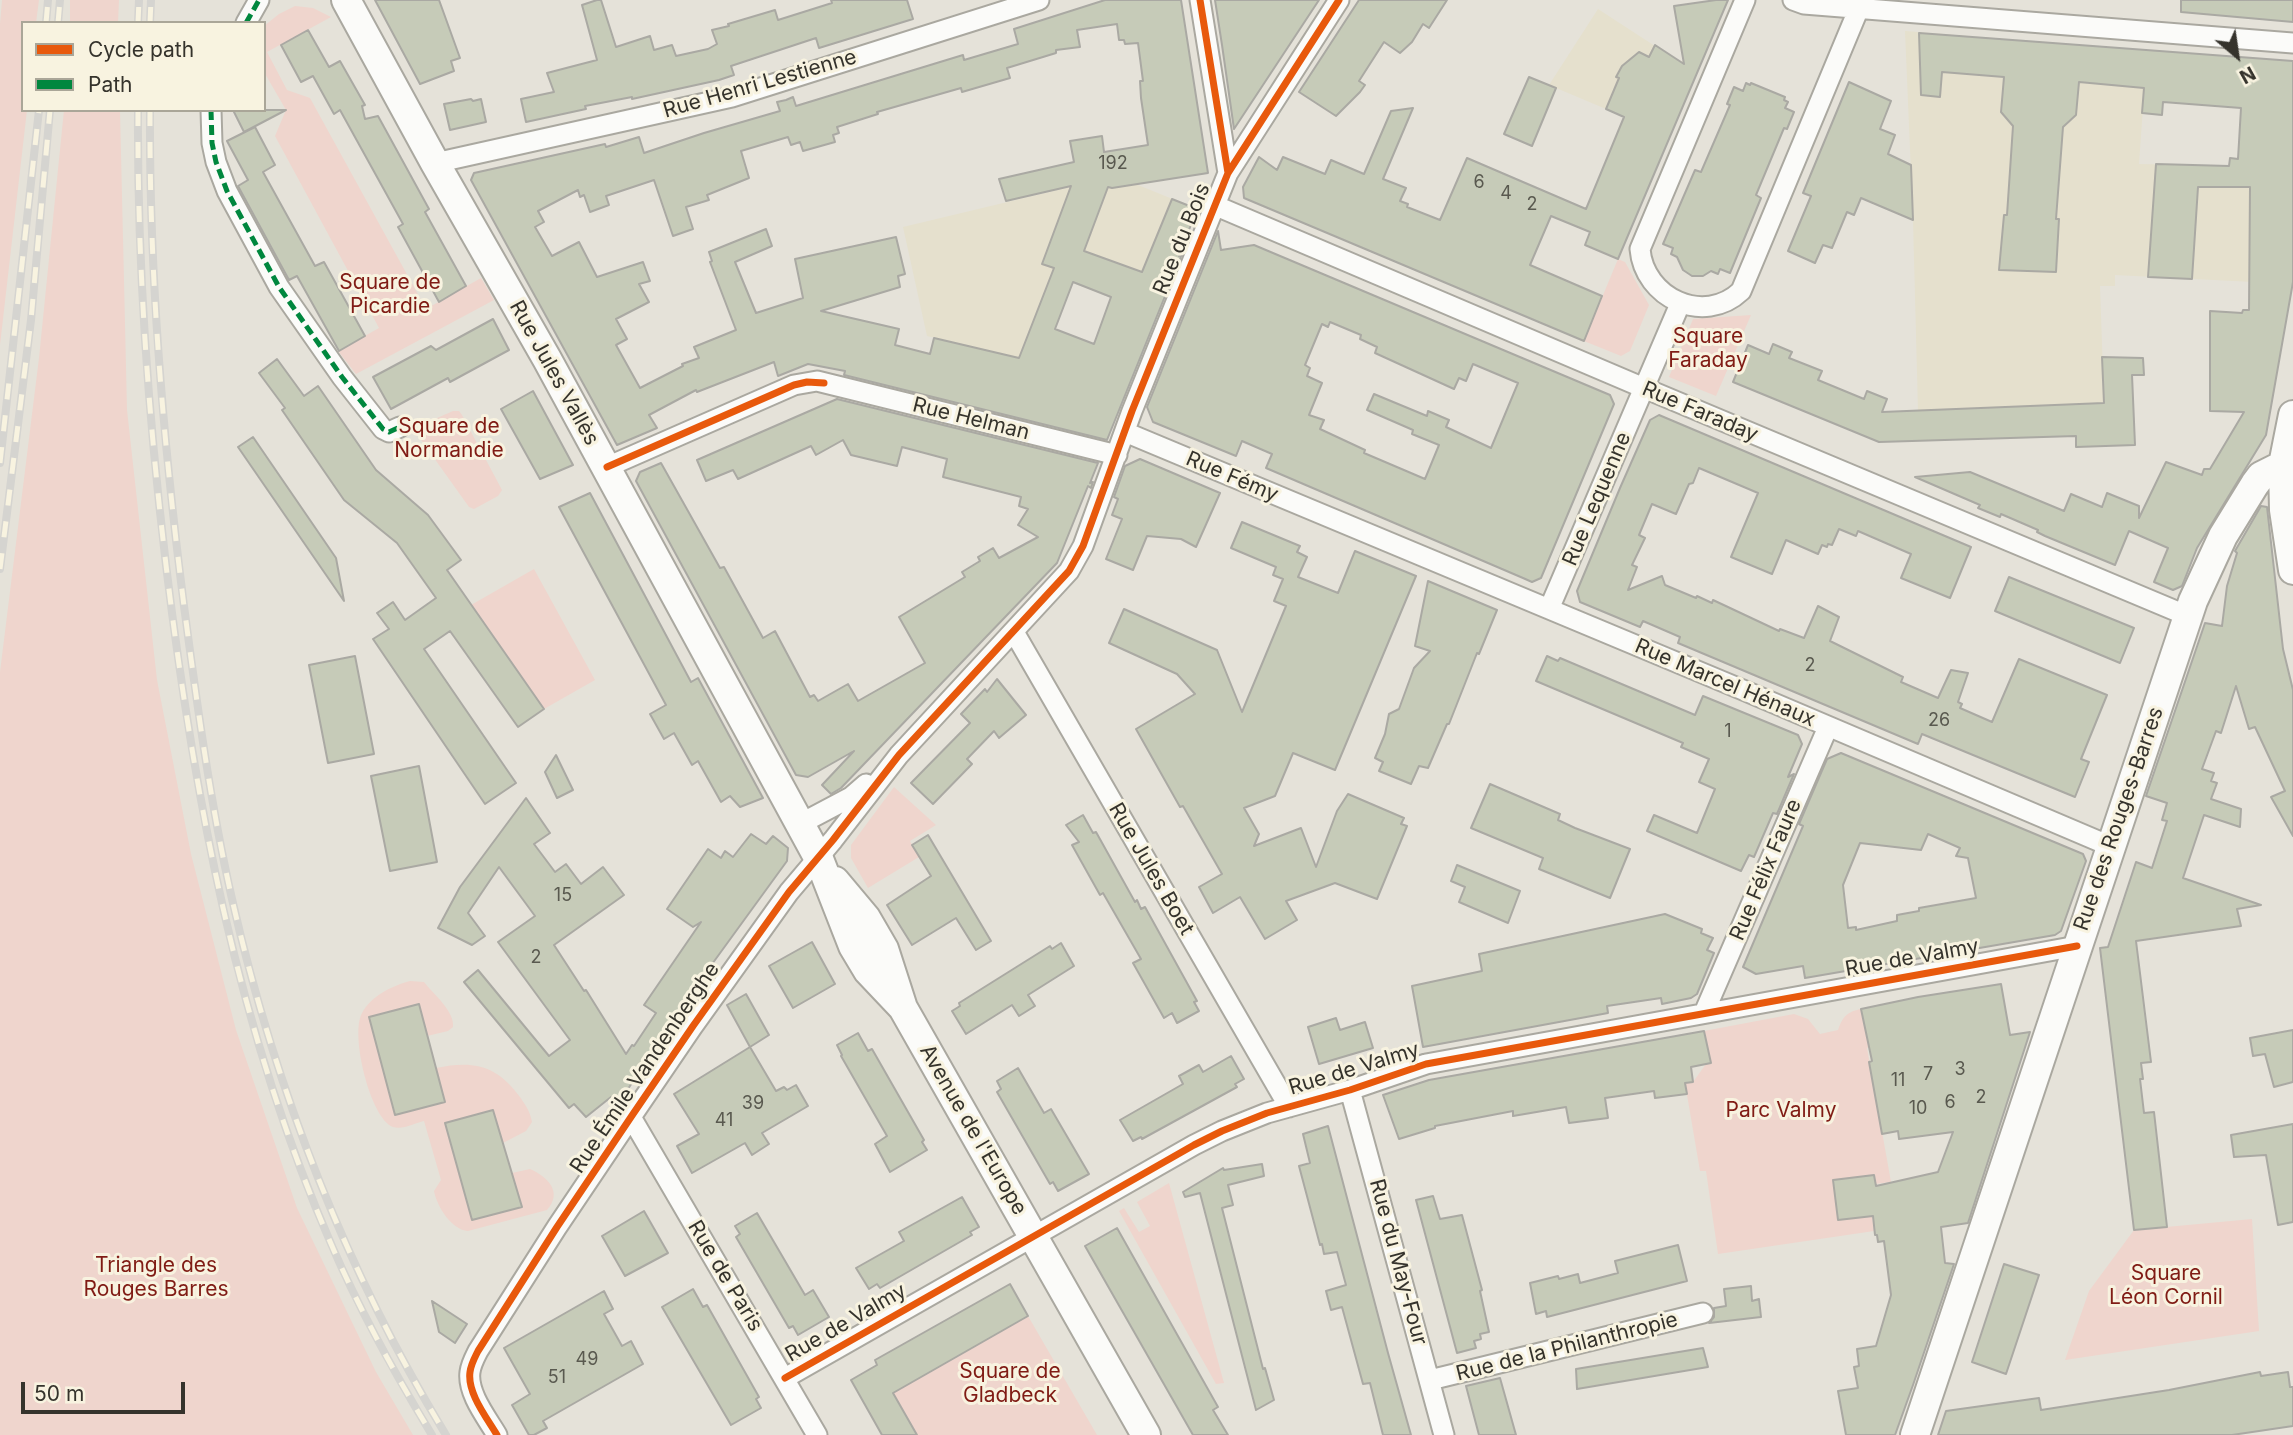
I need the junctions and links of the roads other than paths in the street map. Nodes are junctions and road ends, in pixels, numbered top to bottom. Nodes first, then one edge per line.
1 (259, 0) edge
2 (346, 0) edge
3 (1039, 0) edge
4 (1200, 0) edge
5 (1339, 0) edge
6 (1745, 0) edge
7 (1801, 1) edge
8 (1859, 8) junction
9 (247, 21) edge
10 (2293, 43) edge
11 (211, 112) edge
12 (435, 163) junction
13 (1228, 173) junction
14 (1214, 205) junction
15 (1680, 304) junction
16 (1644, 388) junction
17 (2293, 415) edge
18 (400, 427) dead end
19 (1125, 432) junction
20 (1117, 455) junction
21 (2288, 464) edge
22 (607, 467) junction
23 (1339, 522) joint
24 (2293, 570) edge
25 (1549, 609) junction
26 (2188, 616) junction
27 (1014, 632) junction
28 (1829, 727) junction
29 (899, 755) junction
30 (800, 824) junction
31 (2110, 846) junction
32 (818, 859) junction
33 (2077, 946) junction
34 (1704, 1013) junction
35 (1350, 1090) junction
36 (1289, 1107) junction
37 (631, 1117) junction
38 (1033, 1237) junction
39 (1703, 1313) dead end
40 (785, 1378) junction
41 (1430, 1380) junction
42 (492, 1427) edge
43 (817, 1435) edge
44 (1146, 1435) edge
45 (1444, 1435) edge
46 (1915, 1435) edge

1 - 9 street
2 - 12 street, Rue Jules Vallès
3 - 12 street, Rue Henri Lestienne
4 - 13 street
5 - 13 street, Rue du Bois
6 - 15 street
7 - 8 street
8 - 10 street
8 - 15 street
11 - 18 street
12 - 22 street, Rue Jules Vallès
13 - 14 street, Rue du Bois
14 - 16 street, Rue Faraday
14 - 19 street, Rue du Bois
15 - 16 street, Rue Lequenne
16 - 25 street, Rue Lequenne
16 - 26 street, Rue Faraday
17 - 21 street
19 - 20 street, Rue Émile Vandenberghe
19 - 23 street, Rue Fémy
20 - 22 street, Rue Helman
20 - 27 street, Rue Émile Vandenberghe
21 - 24 street
21 - 26 street, Rue des Rouges-Barres
22 - 30 street, Rue Jules Vallès
23 - 25 street, Rue Marcel Hénaux
25 - 28 street, Rue Marcel Hénaux
26 - 31 street, Rue des Rouges-Barres
27 - 29 street, Rue Émile Vandenberghe
27 - 36 street, Rue Jules Boet
28 - 31 street, Rue Marcel Hénaux
28 - 34 street, Rue Félix Faure
29 - 30 street, Rue Émile Vandenberghe
29 - 32 street, Rue Émile Vandenberghe
30 - 32 street, Rue Jules Vallès
31 - 33 street, Rue des Rouges-Barres
32 - 37 street, Rue Émile Vandenberghe
32 - 38 street, Avenue de l'Europe
33 - 34 street, Rue de Valmy
33 - 46 street, Rue des Rouges-Barres
34 - 35 street, Rue de Valmy
35 - 36 street, Rue de Valmy
35 - 41 street, Rue du May-Four
36 - 38 street, Rue de Valmy
37 - 40 street, Rue de Paris
37 - 42 street, Rue Émile Vandenberghe
38 - 40 street, Rue de Valmy
38 - 44 street, Avenue de l'Europe
39 - 41 street, Rue de la Philanthropie
40 - 43 street, Rue de Paris
41 - 45 street, Rue du May-Four

